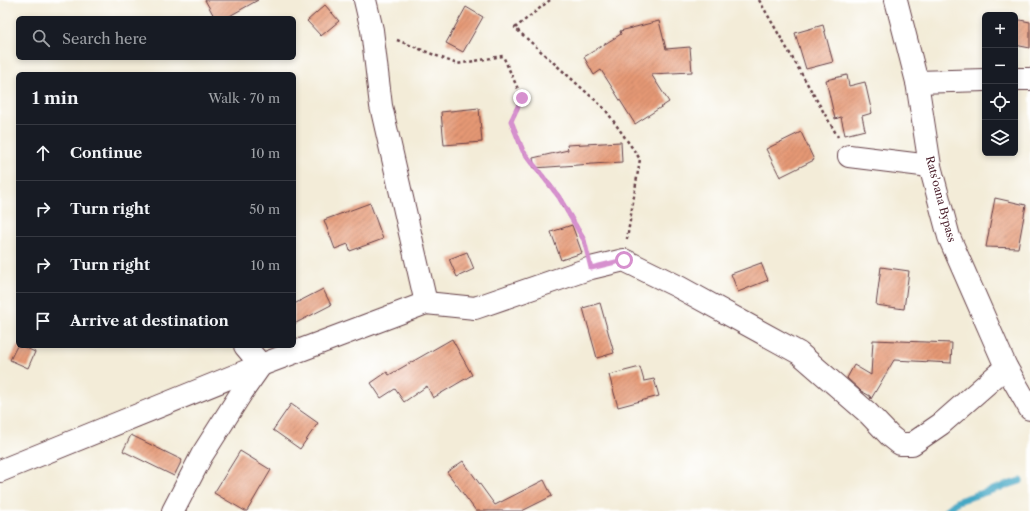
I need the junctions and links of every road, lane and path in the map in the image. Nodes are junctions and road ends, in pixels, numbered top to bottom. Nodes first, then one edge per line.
1 (366, 0) edge
2 (550, 0) edge
3 (759, 0) edge
4 (896, 0) edge
5 (372, 30) junction
6 (1018, 79) edge
7 (1030, 79) edge
8 (982, 80) edge
9 (917, 82) junction
10 (849, 156) joint
11 (930, 166) junction
12 (624, 260) junction
13 (591, 268) junction
14 (426, 303) junction
15 (247, 348) edge
16 (262, 365) junction
17 (1006, 367) junction
18 (1030, 409) edge
19 (0, 471) edge
20 (173, 511) edge

1 - 5 street
2 - 12 path
3 - 10 path
4 - 9 street, Rats'oana Bypass
5 - 13 path
5 - 14 street
6 - 7 street
8 - 9 street
9 - 11 street, Rats'oana Bypass
10 - 11 street
11 - 17 street, Rats'oana Bypass
12 - 13 street
12 - 17 street
13 - 14 street
14 - 16 street
15 - 16 street
16 - 19 street
16 - 20 street
17 - 18 street, Rats'oana Bypass

